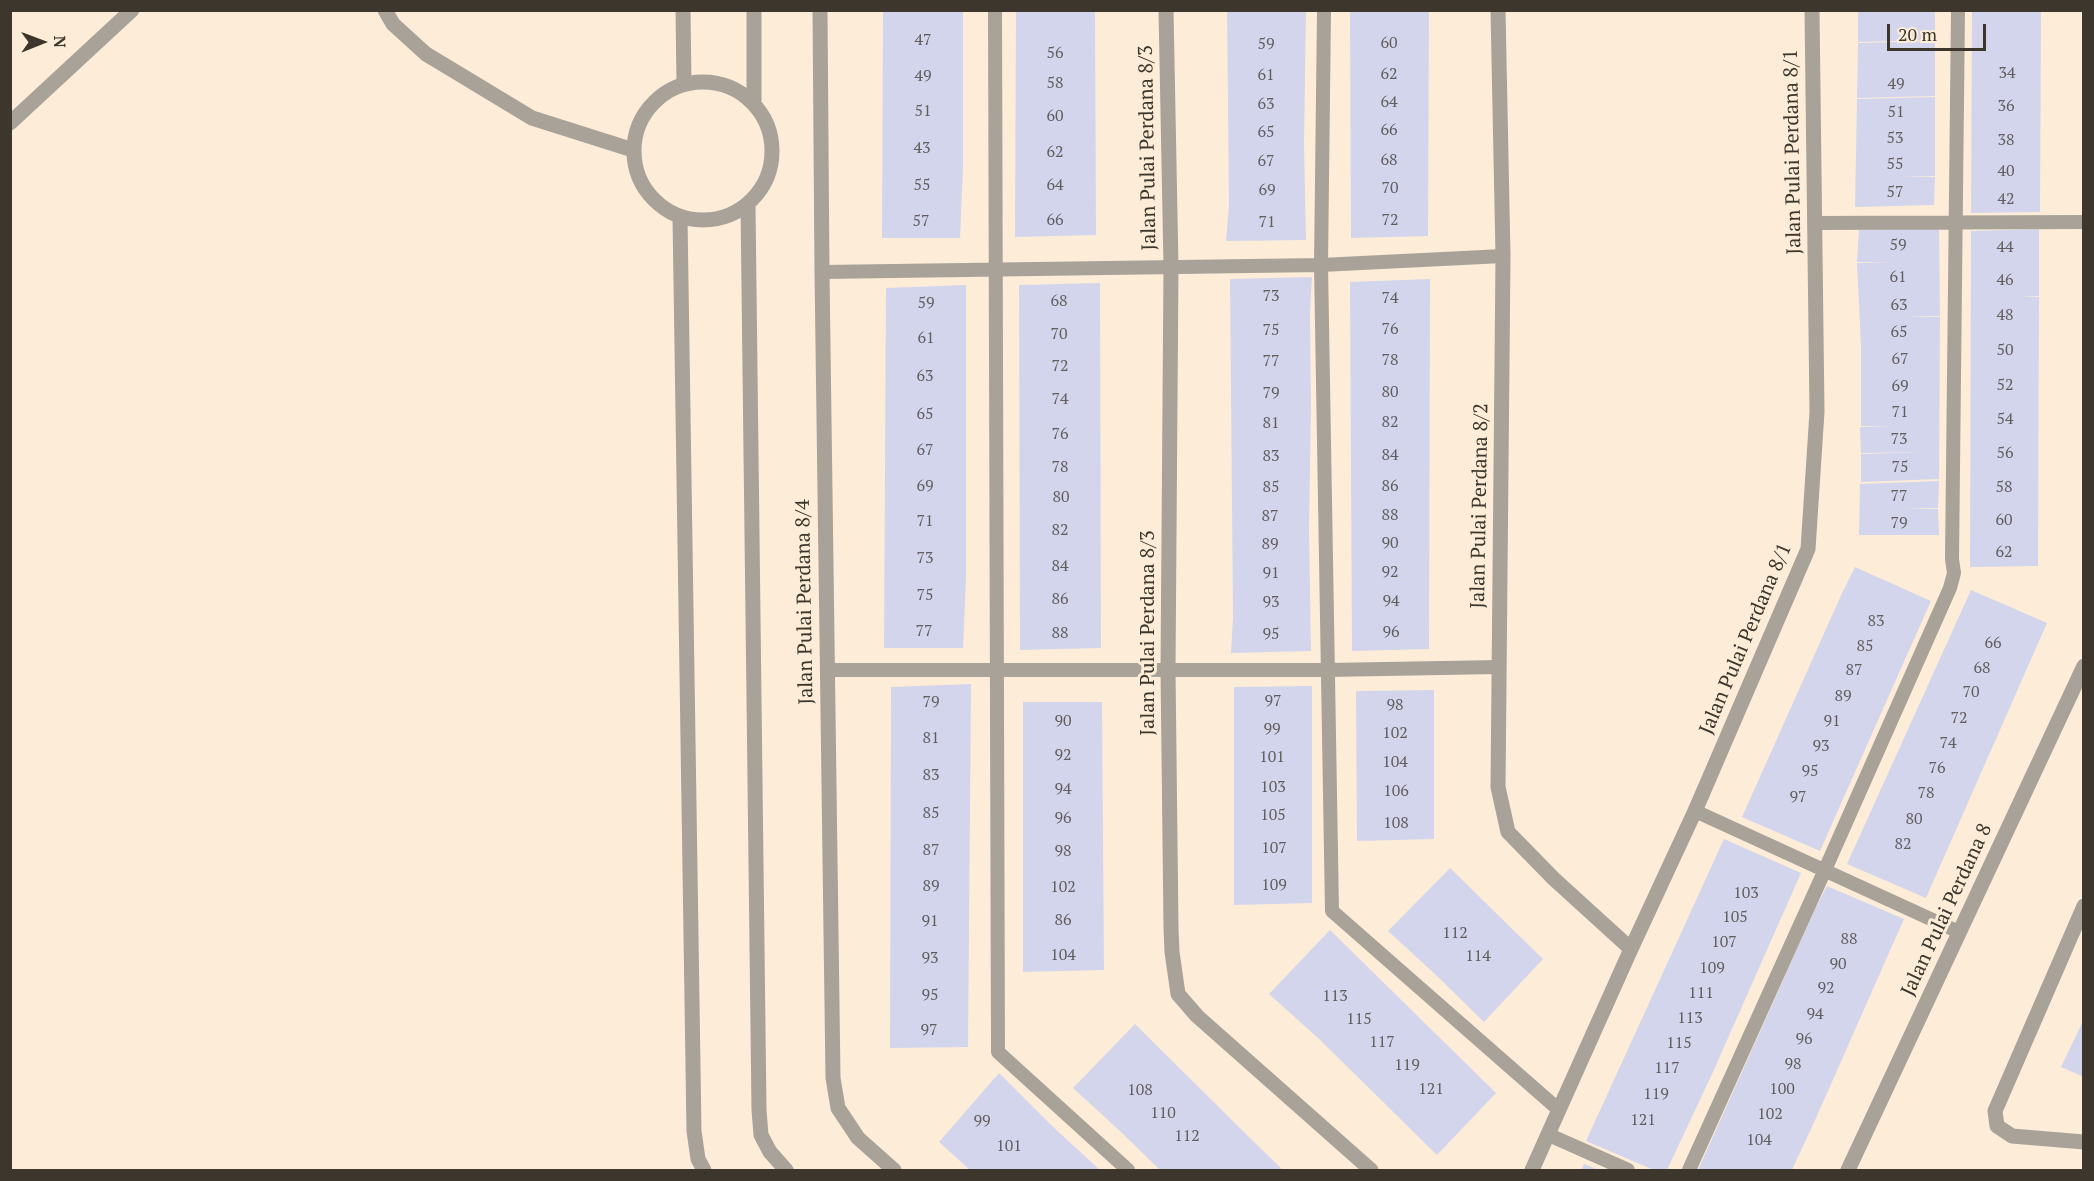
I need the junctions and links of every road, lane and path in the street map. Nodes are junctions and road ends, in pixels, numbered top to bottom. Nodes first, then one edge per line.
1 (132, 10) edge
2 (386, 10) edge
3 (683, 10) edge
4 (754, 10) edge
5 (820, 10) edge
6 (995, 10) edge
7 (1166, 10) edge
8 (1324, 10) edge
9 (1498, 10) edge
10 (1812, 10) edge
11 (1958, 10) edge
12 (684, 84) junction
13 (754, 104) junction
14 (10, 123) edge
15 (633, 150) junction
16 (748, 205) junction
17 (680, 217) junction
18 (1955, 222) junction
19 (2084, 222) edge
20 (1815, 223) junction
21 (1503, 256) junction
22 (1321, 265) junction
23 (1171, 266) junction
24 (995, 271) junction
25 (822, 272) junction
26 (2084, 666) edge
27 (1499, 668) junction
28 (1168, 669) junction
29 (827, 670) junction
30 (996, 670) junction
31 (1327, 670) junction
32 (1695, 811) junction
33 (1824, 872) junction
34 (2084, 906) edge
35 (1959, 932) junction
36 (1631, 949) junction
37 (1559, 1110) junction
38 (1548, 1135) junction
39 (2084, 1142) edge
40 (704, 1170) edge
41 (786, 1170) edge
42 (894, 1170) edge
43 (1128, 1170) edge
44 (1371, 1170) edge
45 (1532, 1170) edge
46 (1628, 1170) edge
47 (1689, 1170) edge
48 (1848, 1170) edge

1 - 14 street
2 - 15 street
3 - 12 street
4 - 13 street
5 - 25 street, Jalan Pulai Perdana 8/4
6 - 24 lane
7 - 23 street, Jalan Pulai Perdana 8/3
8 - 22 lane
9 - 21 street, Jalan Pulai Perdana 8/2
10 - 20 street, Jalan Pulai Perdana 8/1
11 - 18 lane
12 - 13 street
12 - 15 street
13 - 16 street
15 - 17 street
16 - 17 street
16 - 41 street
17 - 40 street
18 - 19 lane
18 - 20 lane
18 - 33 lane
20 - 32 street, Jalan Pulai Perdana 8/1
21 - 22 lane
21 - 27 street, Jalan Pulai Perdana 8/2
22 - 23 lane
22 - 31 lane
23 - 24 lane
23 - 28 street, Jalan Pulai Perdana 8/3
24 - 25 lane
24 - 30 lane
25 - 29 street, Jalan Pulai Perdana 8/4
26 - 35 street, Jalan Pulai Perdana 8
27 - 31 lane
27 - 36 street, Jalan Pulai Perdana 8/2
28 - 30 lane
28 - 31 lane
28 - 44 street, Jalan Pulai Perdana 8/3
29 - 30 lane
29 - 42 street, Jalan Pulai Perdana 8/4
30 - 43 lane
31 - 37 lane
32 - 33 lane
32 - 36 street, Jalan Pulai Perdana 8/1
33 - 35 lane
33 - 47 lane
34 - 39 street
35 - 48 street, Jalan Pulai Perdana 8
36 - 37 street, Jalan Pulai Perdana 8/1
37 - 38 street, Jalan Pulai Perdana 8/1
38 - 45 street, Jalan Pulai Perdana 8/1
38 - 46 lane

